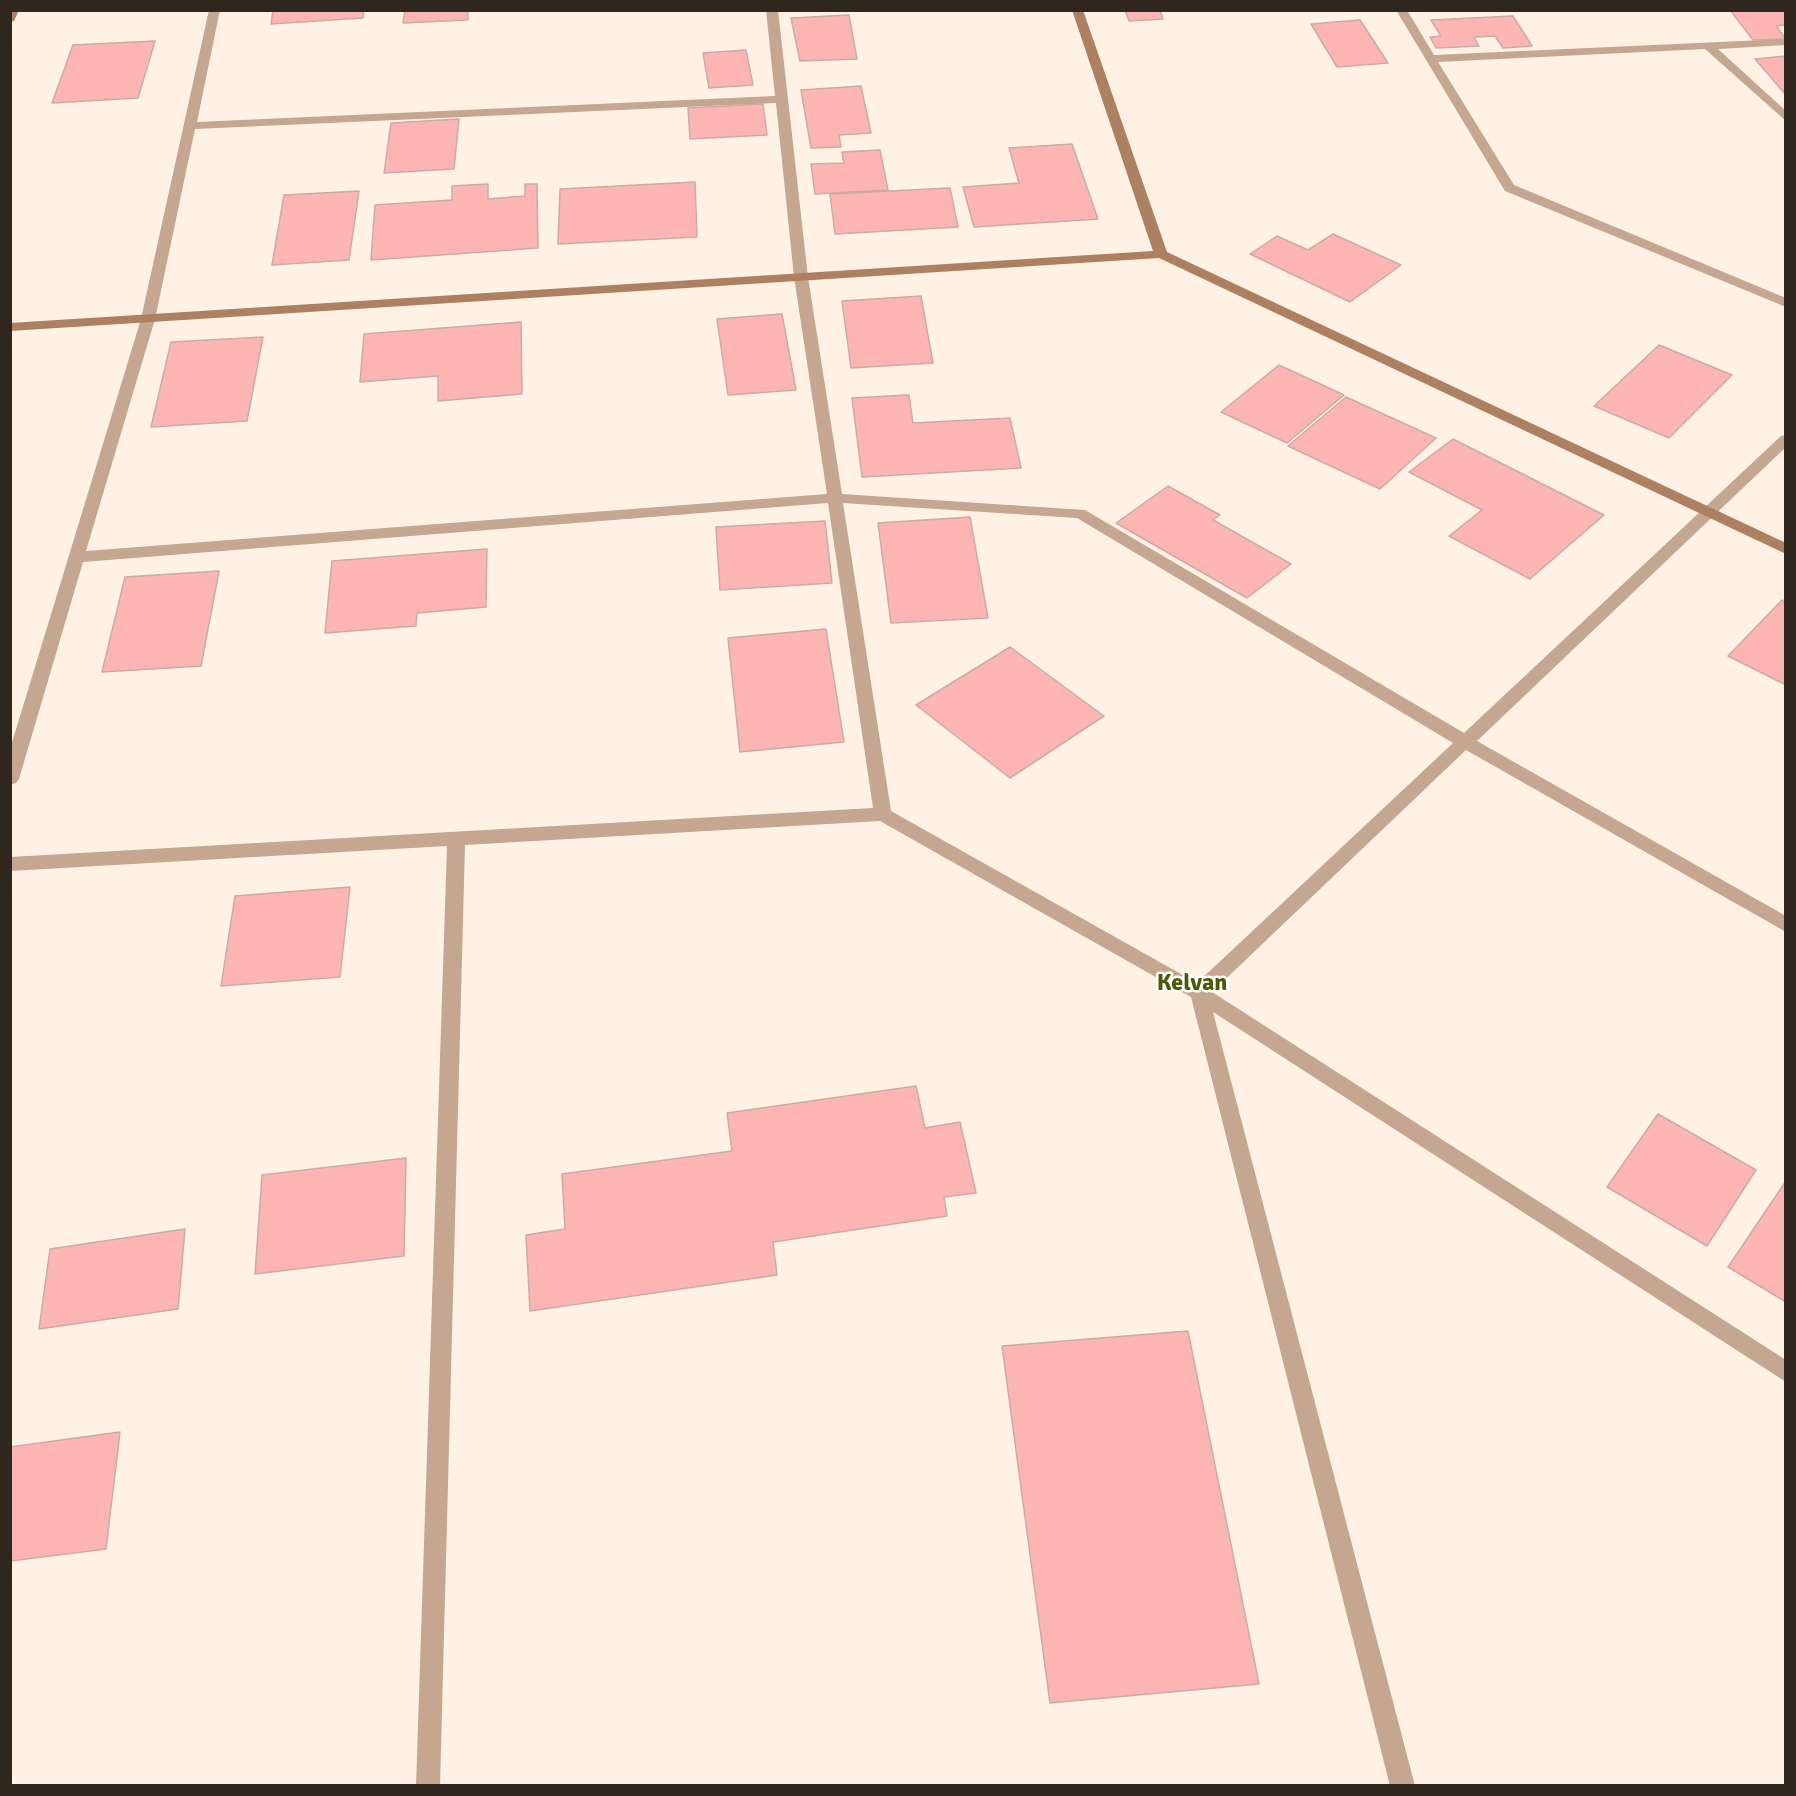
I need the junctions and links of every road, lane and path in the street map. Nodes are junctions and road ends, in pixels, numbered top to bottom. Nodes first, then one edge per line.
1 (14, 10) edge
2 (215, 10) edge
3 (772, 10) edge
4 (1077, 10) edge
5 (1401, 10) edge
6 (10, 20) edge
7 (1785, 42) edge
8 (1707, 45) junction
9 (1430, 59) junction
10 (782, 99) junction
11 (1785, 118) edge
12 (190, 126) junction
13 (1161, 254) junction
14 (801, 277) junction
15 (1785, 303) edge
16 (148, 319) junction
17 (10, 327) edge
18 (1785, 439) edge
19 (834, 498) junction
20 (1709, 513) junction
21 (1785, 549) edge
22 (77, 557) junction
23 (1465, 742) junction
24 (10, 779) edge
25 (883, 814) junction
26 (456, 839) junction
27 (10, 864) edge
28 (1785, 925) edge
29 (1199, 993) junction
30 (1785, 1371) edge
31 (428, 1785) edge
32 (1403, 1785) edge

1 - 6 street
2 - 12 street
3 - 10 street
4 - 13 street
5 - 9 street
7 - 8 street
8 - 9 street
8 - 11 street
9 - 15 street
10 - 12 street
10 - 14 street
12 - 16 street
13 - 14 street
13 - 20 street
14 - 16 street
14 - 19 street
16 - 17 street
16 - 22 street
18 - 20 street
19 - 22 street
19 - 23 street
19 - 25 street
20 - 21 street
20 - 23 street
22 - 24 street
23 - 28 street
23 - 29 street
25 - 26 street
25 - 29 street
26 - 27 street
26 - 31 street
29 - 30 street
29 - 32 street

